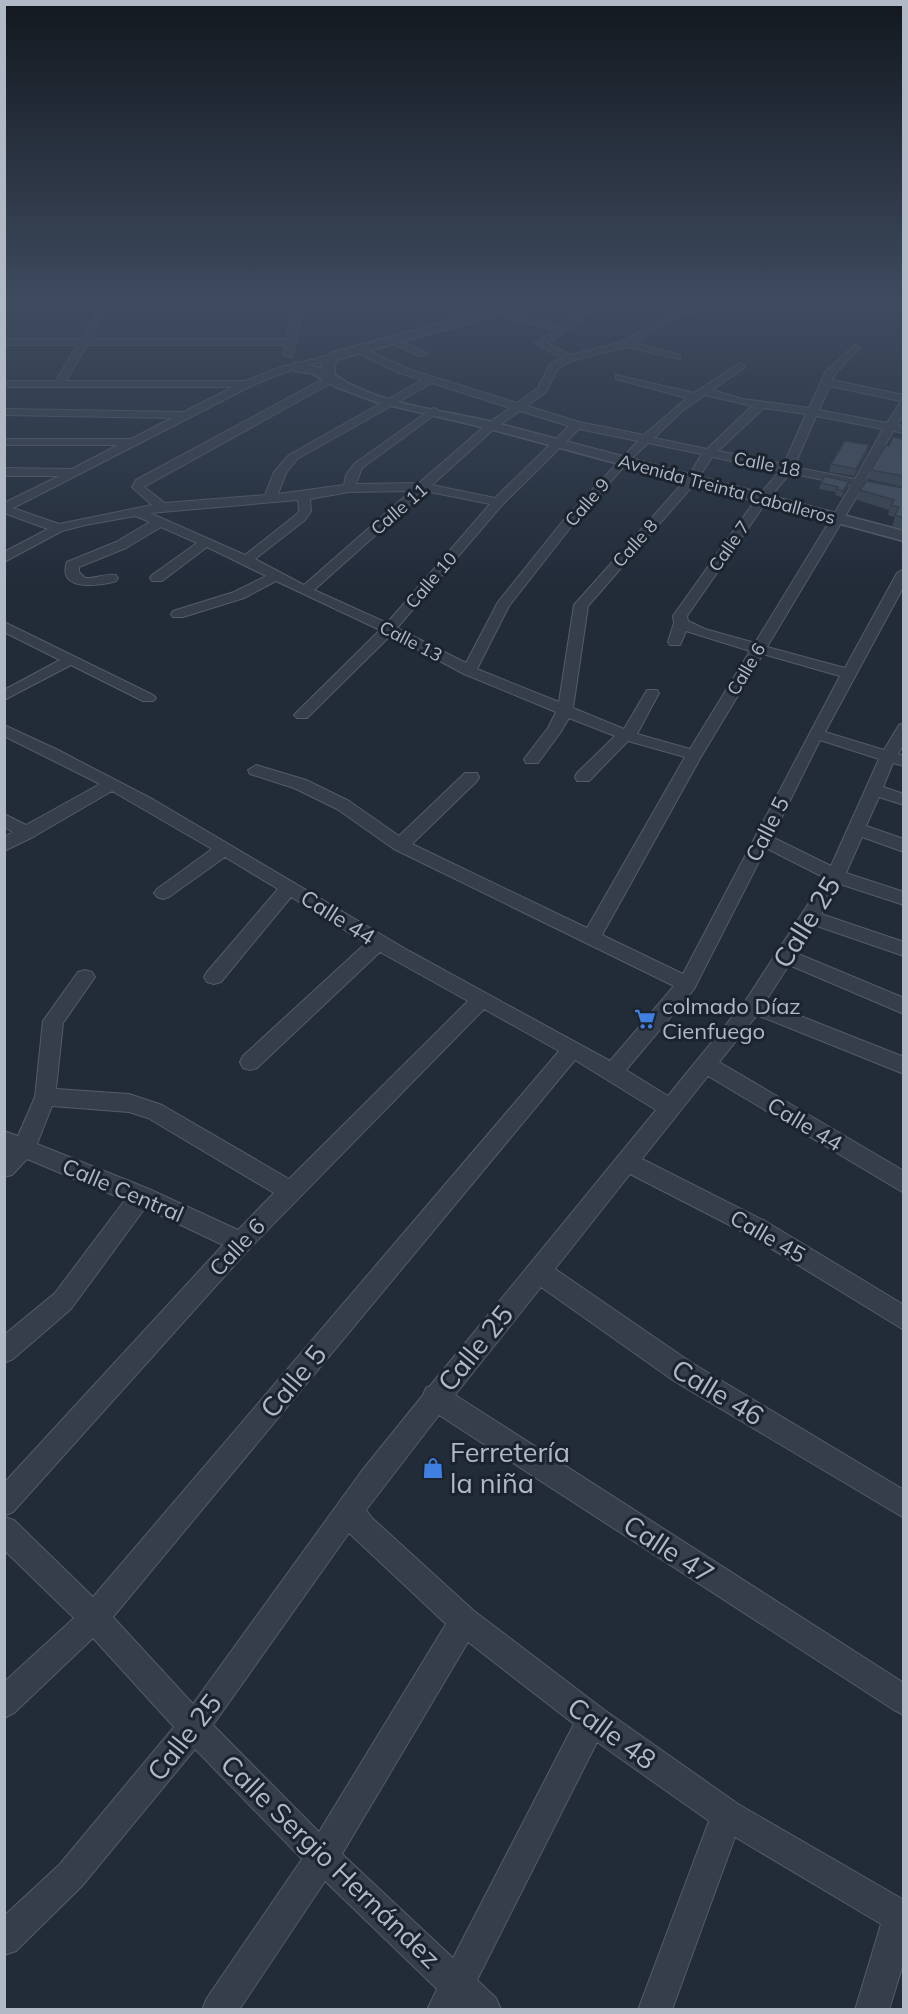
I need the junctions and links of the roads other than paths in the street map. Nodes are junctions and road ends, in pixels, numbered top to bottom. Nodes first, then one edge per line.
1 (225, 396) edge
2 (296, 396) edge
3 (370, 396) edge
4 (402, 396) edge
5 (483, 396) edge
6 (534, 396) edge
7 (690, 396) edge
8 (720, 396) edge
9 (819, 396) edge
10 (694, 397) joint
11 (392, 402) junction
12 (903, 403) edge
13 (761, 404) junction
14 (519, 407) junction
15 (433, 411) junction
16 (4, 412) edge
17 (811, 412) junction
18 (189, 415) junction
19 (577, 425) junction
20 (491, 426) junction
21 (896, 428) edge
22 (644, 438) junction
23 (4, 442) edge
24 (135, 442) junction
25 (559, 444) junction
26 (709, 453) junction
27 (623, 460) junction
28 (788, 468) junction
29 (4, 472) edge
30 (76, 472) junction
31 (693, 479) junction
32 (856, 483) junction
33 (425, 487) junction
34 (349, 488) junction
35 (903, 493) edge
36 (304, 496) junction
37 (763, 498) junction
38 (270, 499) junction
39 (498, 502) junction
40 (162, 507) junction
41 (4, 509) edge
42 (135, 511) junction
43 (838, 519) junction
44 (160, 522) junction
45 (58, 528) junction
46 (903, 536) edge
47 (206, 542) junction
48 (4, 558) edge
49 (246, 560) junction
50 (903, 573) edge
51 (275, 576) junction
52 (111, 578) dead end
53 (157, 578) dead end
54 (305, 591) junction
55 (178, 614) dead end
56 (681, 623) junction
57 (4, 626) edge
58 (389, 629) junction
59 (675, 642) dead end
60 (758, 650) junction
61 (70, 660) junction
62 (469, 670) junction
63 (848, 674) junction
64 (652, 693) dead end
65 (4, 696) edge
66 (148, 698) dead end
67 (565, 710) junction
68 (302, 715) dead end
69 (903, 728) edge
70 (4, 730) edge
71 (627, 735) junction
72 (816, 735) junction
73 (694, 755) junction
74 (532, 759) dead end
75 (896, 759) edge
76 (256, 770) dead end
77 (471, 777) dead end
78 (583, 777) dead end
79 (112, 784) junction
80 (874, 789) junction
81 (903, 800) edge
82 (4, 819) edge
83 (858, 829) junction
84 (27, 833) junction
85 (762, 839) junction
86 (4, 845) edge
87 (400, 845) junction
88 (903, 846) edge
89 (223, 849) junction
90 (836, 876) junction
91 (290, 887) junction
92 (164, 893) dead end
93 (903, 899) edge
94 (810, 917) junction
95 (591, 937) junction
96 (379, 942) junction
97 (903, 949) edge
98 (786, 956) junction
99 (85, 977) dead end
100 (214, 977) dead end
101 (687, 984) junction
102 (481, 1000) junction
103 (753, 1005) junction
104 (903, 1006) edge
105 (572, 1048) junction
106 (250, 1062) dead end
107 (706, 1065) junction
108 (903, 1066) edge
109 (612, 1073) junction
110 (45, 1097) junction
111 (670, 1108) junction
112 (14, 1144) edge
113 (627, 1162) junction
114 (4, 1168) edge
115 (903, 1183) edge
116 (290, 1191) junction
117 (141, 1196) junction
118 (241, 1242) junction
119 (538, 1271) junction
120 (903, 1319) edge
121 (4, 1351) edge
122 (435, 1397) junction
123 (4, 1503) edge
124 (903, 1505) edge
125 (350, 1510) junction
126 (4, 1530) edge
127 (94, 1618) junction
128 (464, 1622) junction
129 (903, 1701) edge
130 (4, 1703) edge
131 (592, 1720) junction
132 (194, 1727) junction
133 (727, 1815) junction
134 (322, 1857) junction
135 (902, 1918) edge
136 (4, 1939) edge
137 (451, 1997) edge
138 (219, 2010) edge
139 (484, 2010) edge
140 (655, 2010) edge
141 (872, 2010) edge

1 - 18 street
2 - 40 street
3 - 11 street, Avenida Treinta Caballeros
4 - 11 street
5 - 14 street, Calle 18
6 - 14 street, Calle 11
7 - 10 street
8 - 13 street
9 - 17 street, Calle 7
10 - 22 street, Calle 9
11 - 15 street, Avenida Treinta Caballeros
11 - 38 street
12 - 21 street, Calle 6
13 - 17 street
13 - 26 street, Calle 8
14 - 19 street, Calle 18
14 - 20 street, Calle 11
15 - 20 street, Avenida Treinta Caballeros
15 - 34 street
16 - 18 street
17 - 21 street
17 - 28 street, Calle 7
18 - 24 street
19 - 22 street, Calle 18
19 - 25 street, Calle 10
20 - 25 street, Avenida Treinta Caballeros
20 - 33 street, Calle 11
21 - 32 street, Calle 6
22 - 26 street, Calle 18
22 - 27 street, Calle 9
23 - 24 street
24 - 30 street
25 - 27 street, Avenida Treinta Caballeros
25 - 39 street, Calle 10
26 - 28 street, Calle 18
26 - 31 street, Calle 8
27 - 31 street, Avenida Treinta Caballeros
27 - 62 street, Calle 9
28 - 32 street, Calle 18
28 - 37 street, Calle 7
29 - 30 street
30 - 41 street
31 - 37 street, Avenida Treinta Caballeros
31 - 67 street, Calle 8
32 - 35 street, Calle 18
32 - 43 street, Calle 6
33 - 34 street
33 - 39 street
33 - 54 street, Calle 11
34 - 36 street
36 - 38 street
36 - 49 street
37 - 43 street, Avenida Treinta Caballeros
37 - 56 street, Calle 7
38 - 40 street
39 - 58 street, Calle 10
40 - 42 street
41 - 45 street
42 - 44 street, Calle 13
42 - 45 street
43 - 46 street, Avenida Treinta Caballeros
43 - 60 street, Calle 6
44 - 47 street, Calle 13
44 - 52 street
45 - 48 street
47 - 49 street, Calle 13
47 - 53 street
49 - 51 street, Calle 13
50 - 63 street, Calle 5
51 - 54 street, Calle 13
51 - 55 street
54 - 58 street, Calle 13
56 - 59 street, Calle 7
56 - 60 street
57 - 61 street
58 - 62 street, Calle 13
58 - 68 street, Calle 10
60 - 63 street
60 - 73 street, Calle 6
61 - 65 street
61 - 66 street
62 - 67 street, Calle 13
63 - 72 street, Calle 5
64 - 71 street
67 - 71 street, Calle 13
67 - 74 street
69 - 75 street, Calle 25
70 - 79 street, Calle 44
71 - 73 street, Calle 13
71 - 78 street
72 - 75 street
72 - 85 street, Calle 5
73 - 95 street, Calle 6
75 - 80 street, Calle 25
76 - 87 street
77 - 87 street
79 - 84 street
79 - 89 street, Calle 44
80 - 81 street
80 - 83 street, Calle 25
82 - 84 street
83 - 88 street
83 - 90 street, Calle 25
84 - 86 street
85 - 90 street
85 - 101 street, Calle 5
87 - 95 street
89 - 91 street, Calle 44
89 - 92 street
90 - 93 street
90 - 94 street, Calle 25
91 - 96 street, Calle 44
91 - 100 street
94 - 97 street
94 - 98 street, Calle 25
95 - 101 street
96 - 102 street, Calle 44
96 - 106 street
98 - 103 street, Calle 25
98 - 104 street
99 - 110 street
101 - 109 street, Calle 5
102 - 105 street, Calle 44
102 - 116 street, Calle 6
103 - 107 street, Calle 25
103 - 108 street
105 - 109 street, Calle 44
105 - 127 street, Calle 5
107 - 111 street, Calle 25
107 - 115 street, Calle 44
109 - 111 street, Calle 44
110 - 112 street
110 - 116 street
111 - 113 street, Calle 25
112 - 114 street
112 - 117 street, Calle Central
113 - 119 street, Calle 25
113 - 120 street, Calle 45
116 - 118 street, Calle 6
117 - 118 street, Calle Central
117 - 121 street
118 - 123 street, Calle 6
119 - 122 street, Calle 25
119 - 124 street, Calle 46
122 - 125 street, Calle 25
122 - 129 street, Calle 47
125 - 128 street, Calle 48
125 - 132 street, Calle 25
126 - 127 street, Calle Sergio Hernández
127 - 130 street, Calle 5
127 - 132 street, Calle Sergio Hernández
128 - 131 street, Calle 48
128 - 134 street
131 - 133 street, Calle 48
131 - 137 street
132 - 134 street, Calle Sergio Hernández
132 - 136 street, Calle 25
133 - 135 street, Calle 48
133 - 140 street
134 - 137 street, Calle Sergio Hernández
134 - 138 street
135 - 141 street
137 - 139 street, Calle Sergio Hernández

